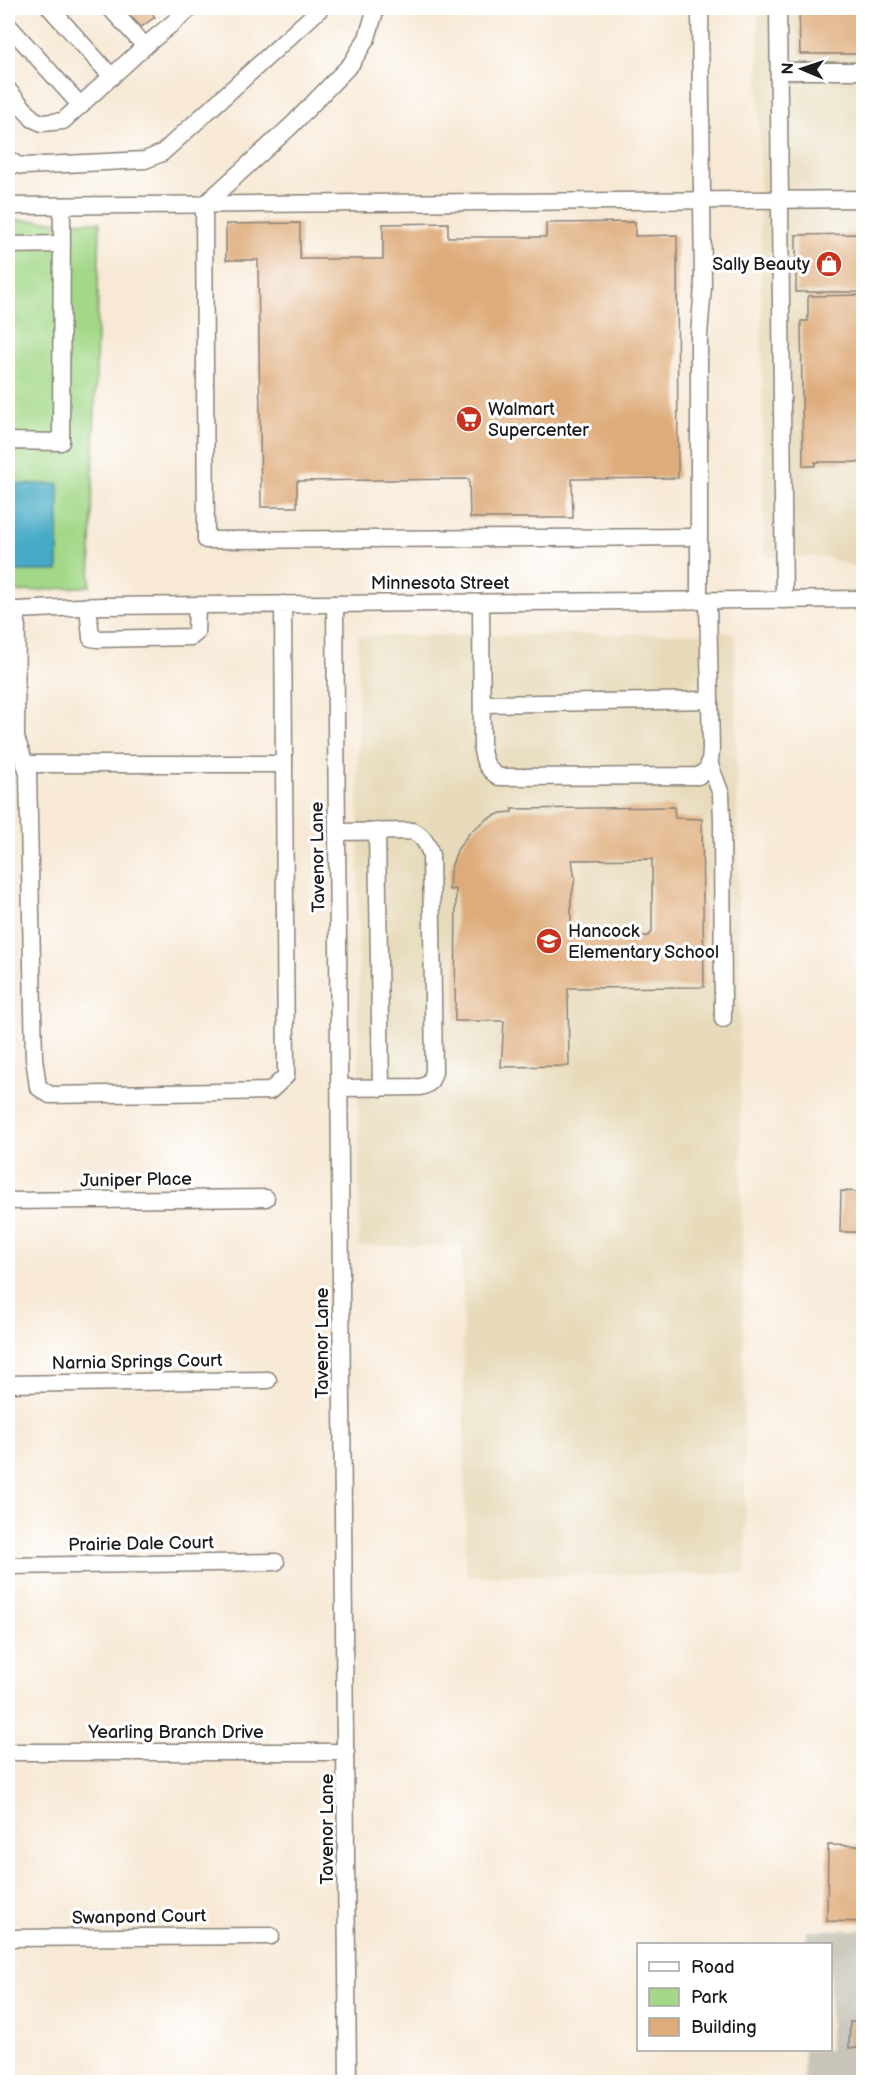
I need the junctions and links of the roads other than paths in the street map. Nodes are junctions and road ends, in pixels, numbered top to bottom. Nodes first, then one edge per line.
1 (50, 8) edge
2 (110, 8) edge
3 (191, 8) edge
4 (321, 8) edge
5 (376, 8) edge
6 (700, 8) edge
7 (778, 8) edge
8 (8, 25) edge
9 (146, 46) junction
10 (778, 71) junction
11 (864, 71) edge
12 (112, 77) junction
13 (8, 90) edge
14 (81, 106) junction
15 (8, 159) edge
16 (702, 199) junction
17 (864, 199) edge
18 (780, 200) junction
19 (204, 205) junction
20 (8, 206) edge
21 (62, 206) junction
22 (62, 244) junction
23 (8, 245) edge
24 (8, 441) edge
25 (698, 537) junction
26 (864, 599) edge
27 (784, 600) junction
28 (703, 601) junction
29 (481, 603) junction
30 (283, 604) junction
31 (335, 604) junction
32 (197, 605) junction
33 (88, 606) junction
34 (710, 700) junction
35 (482, 704) junction
36 (25, 764) junction
37 (284, 764) junction
38 (710, 765) junction
39 (377, 831) junction
40 (337, 832) junction
41 (723, 1019) dead end
42 (340, 1088) junction
43 (381, 1088) junction
44 (266, 1198) dead end
45 (8, 1201) edge
46 (268, 1380) dead end
47 (8, 1384) edge
48 (276, 1562) dead end
49 (8, 1566) edge
50 (8, 1752) edge
51 (345, 1752) junction
52 (271, 1936) dead end
53 (8, 1938) edge
54 (348, 2082) edge

1 - 12 street
2 - 9 street
3 - 9 street
4 - 15 street
5 - 19 street
6 - 16 street
7 - 10 street
8 - 14 street
9 - 12 street
10 - 11 street
10 - 18 street
12 - 14 street
13 - 14 street
16 - 18 street
16 - 19 street
16 - 25 street
17 - 18 street
18 - 27 street
19 - 21 street
19 - 25 street
20 - 21 street
21 - 22 street
22 - 23 street
22 - 24 street
25 - 28 street
26 - 27 street, Minnesota Street
27 - 28 street, Minnesota Street
28 - 29 street, Minnesota Street
28 - 34 street
29 - 31 street, Minnesota Street
29 - 35 street
30 - 31 street, Minnesota Street
30 - 32 street, Minnesota Street
30 - 37 street
31 - 40 street, Tavenor Lane
32 - 33 street, Minnesota Street
32 - 33 street
33 - 36 street, Minnesota Street
34 - 35 street
34 - 38 street
35 - 38 street
36 - 37 street
36 - 37 street
38 - 41 street
39 - 40 street
39 - 43 street
39 - 43 street
40 - 42 street, Tavenor Lane
42 - 43 street
42 - 51 street, Tavenor Lane
44 - 45 street, Juniper Place
46 - 47 street, Narnia Springs Court
48 - 49 street, Prairie Dale Court
50 - 51 street, Yearling Branch Drive
51 - 54 street, Tavenor Lane
52 - 53 street, Swanpond Court

